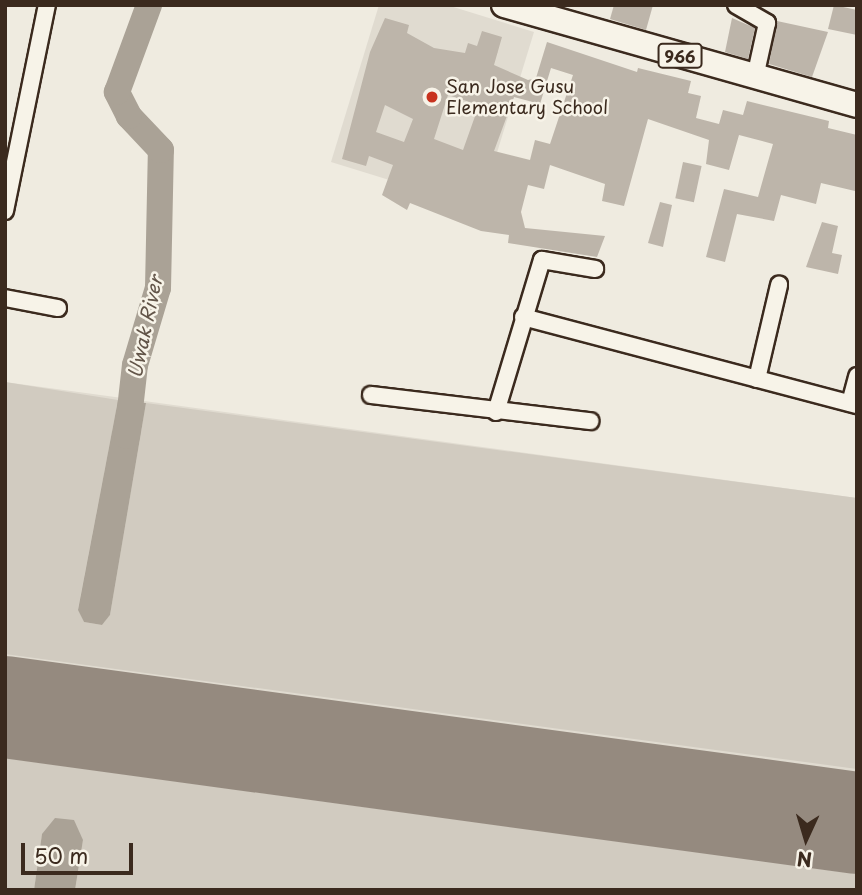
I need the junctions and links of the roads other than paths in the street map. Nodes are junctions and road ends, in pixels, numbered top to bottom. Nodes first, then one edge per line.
1 (47, 5) edge
2 (504, 5) edge
3 (736, 5) edge
4 (755, 77) junction
5 (857, 105) edge
6 (5, 211) edge
7 (595, 269) dead end
8 (779, 285) dead end
9 (5, 298) edge
10 (58, 308) dead end
11 (523, 317) junction
12 (857, 376) edge
13 (757, 379) junction
14 (371, 395) dead end
15 (853, 404) edge
16 (496, 412) junction
17 (590, 421) dead end

1 - 6 street
2 - 4 main road, 966
3 - 4 street
4 - 5 main road, 966
7 - 11 street
8 - 13 street
9 - 10 street
11 - 13 street
11 - 16 street
12 - 15 street
13 - 15 street
14 - 16 street
16 - 17 street

